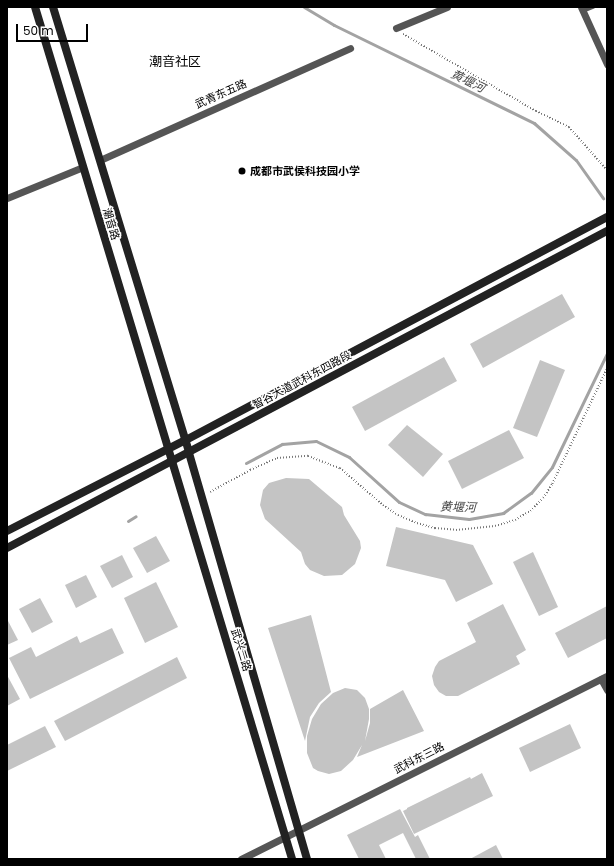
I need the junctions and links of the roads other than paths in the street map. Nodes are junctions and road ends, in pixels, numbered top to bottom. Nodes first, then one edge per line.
1 (35, 7) edge
2 (53, 7) edge
3 (447, 7) edge
4 (593, 7) edge
5 (582, 9) edge
6 (396, 28) road end
7 (350, 48) dead end
8 (607, 64) edge
9 (100, 160) junction
10 (83, 167) junction
11 (7, 198) edge
12 (607, 217) edge
13 (607, 231) edge
14 (184, 441) junction
15 (168, 448) junction
16 (189, 453) junction
17 (173, 462) junction
18 (7, 531) edge
19 (7, 548) edge
20 (604, 677) edge
21 (607, 690) edge
22 (298, 830) junction
23 (285, 837) junction
24 (241, 859) edge
25 (292, 859) edge
26 (307, 859) edge

1 - 10 street, 潮音路
2 - 9 street, 潮音路
3 - 6 street
4 - 5 lane
5 - 8 street
7 - 9 street, 武青东五路
9 - 14 street, 潮音路
10 - 11 street
10 - 15 street, 潮音路
12 - 14 street, 智谷大道武科东四路段
13 - 16 street, 智谷大道武科东四路段
14 - 15 street, 智谷大道武科东四路段
14 - 16 street, 潮音路
15 - 17 street, 武兴二路
15 - 18 street, 智谷大道武科东四路段
16 - 17 street, 智谷大道武科东四路段
16 - 22 street, 潮音路
17 - 19 street, 智谷大道武科东四路段
17 - 23 street, 武兴二路
20 - 21 street
20 - 22 street, 武科东三路
22 - 23 street, 武科东三路
22 - 26 street, 潮音路
23 - 24 street, 武科东三路
23 - 25 street, 武兴二路

